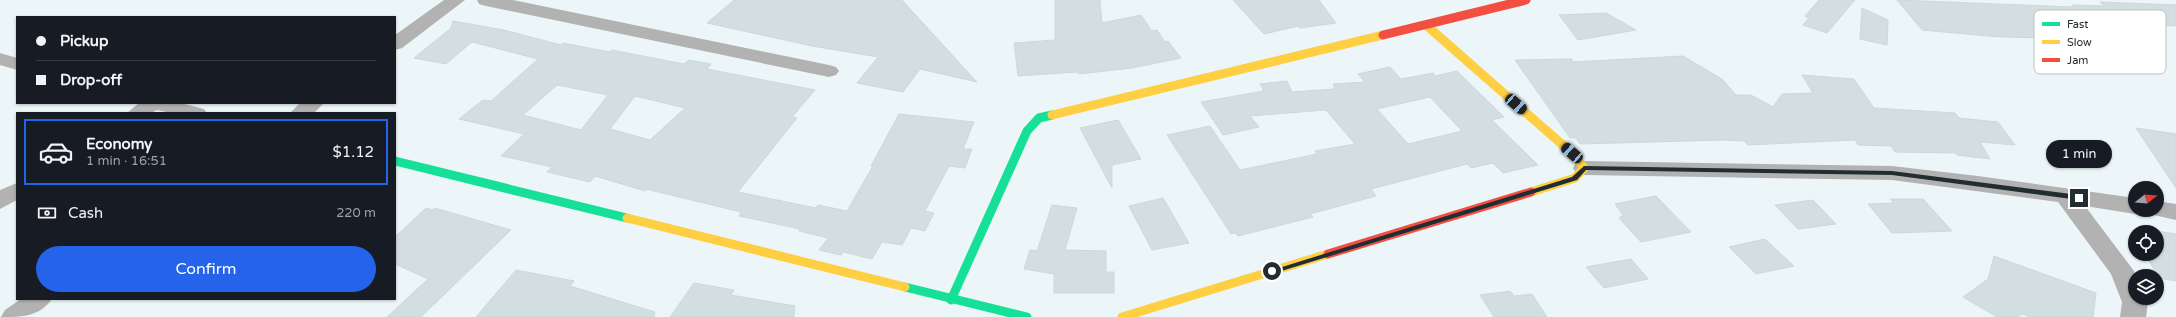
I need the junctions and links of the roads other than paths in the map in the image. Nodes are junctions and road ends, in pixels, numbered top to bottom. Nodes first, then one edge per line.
1 (456, 0) edge
2 (486, 0) edge
3 (1526, 0) edge
4 (1426, 25) junction
5 (396, 43) edge
6 (0, 59) edge
7 (16, 64) edge
8 (829, 71) dead end
9 (152, 104) edge
10 (158, 104) edge
11 (313, 104) edge
12 (139, 112) edge
13 (193, 112) edge
14 (301, 112) edge
15 (396, 162) edge
16 (1584, 168) junction
17 (16, 191) edge
18 (2065, 196) junction
19 (0, 201) edge
20 (2128, 205) edge
21 (2164, 210) edge
22 (2176, 212) edge
23 (39, 300) edge
24 (951, 300) junction
25 (14, 317) edge
26 (1027, 317) edge
27 (1122, 317) edge
28 (2133, 317) edge

1 - 5 street
2 - 8 street
3 - 4 street
4 - 16 street
4 - 24 street
6 - 7 street
9 - 12 street
10 - 13 street
11 - 14 street
15 - 24 street
16 - 18 street
16 - 27 street
17 - 19 street
18 - 20 street
18 - 28 street
21 - 22 street
23 - 25 street
24 - 26 street

